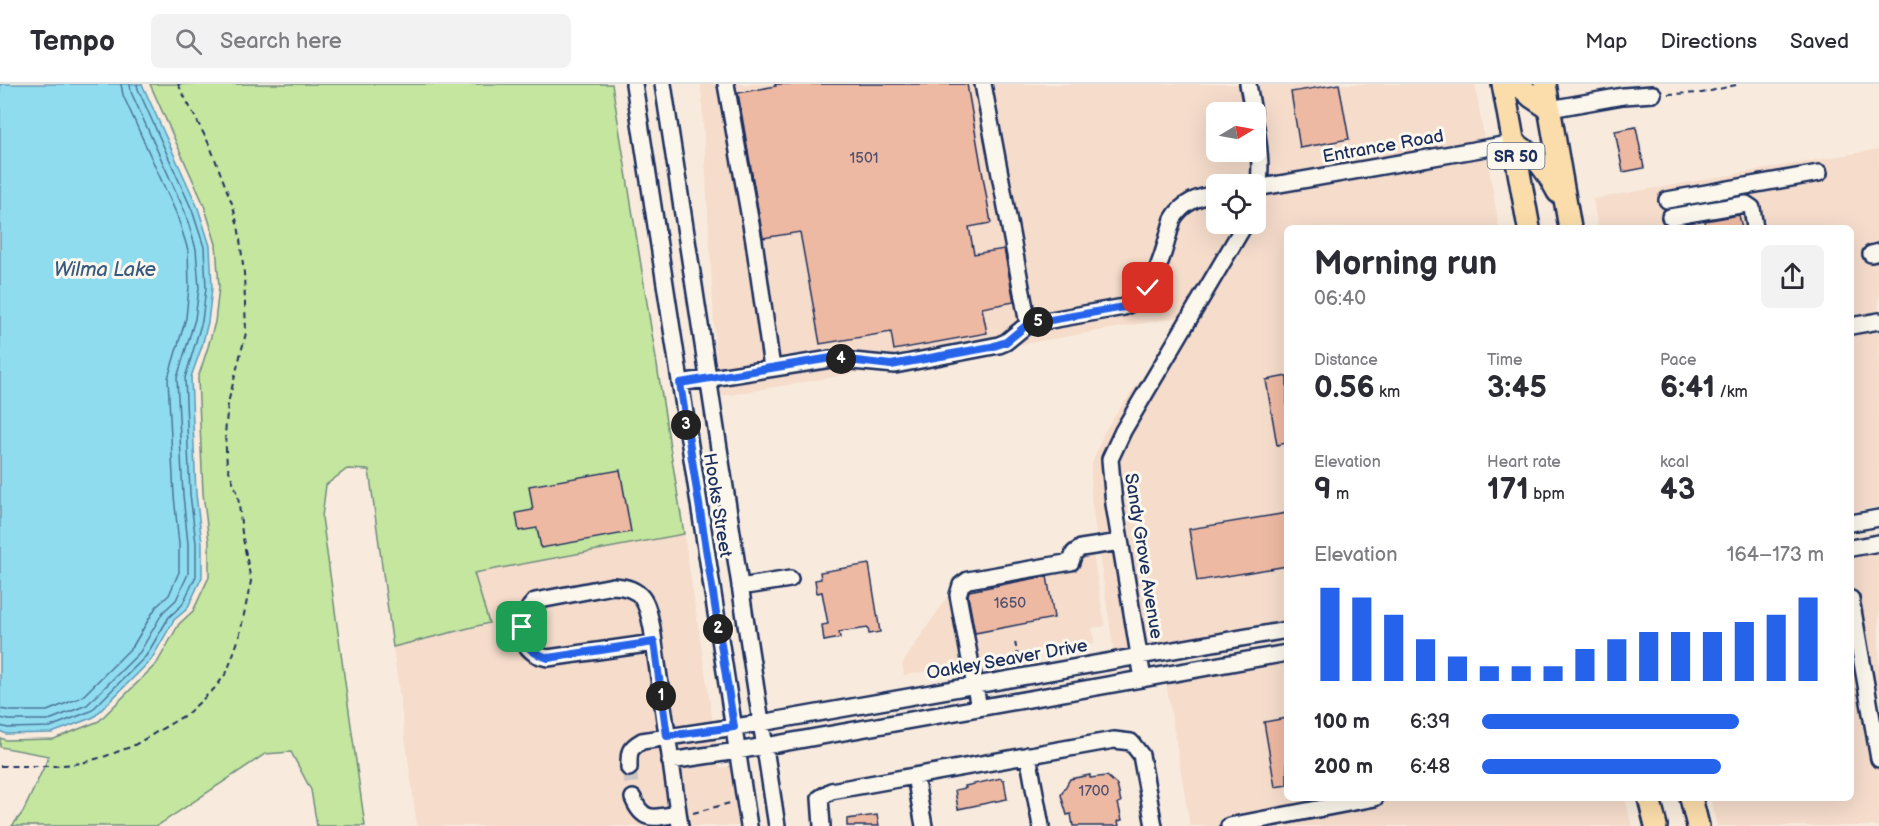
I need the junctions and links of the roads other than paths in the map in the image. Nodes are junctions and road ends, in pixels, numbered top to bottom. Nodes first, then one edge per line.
1 (634, 84) edge
2 (663, 84) edge
3 (726, 84) edge
4 (983, 84) edge
5 (1248, 84) edge
6 (1503, 84) edge
7 (1518, 84) edge
8 (1545, 84) edge
9 (1653, 94) road end
10 (1251, 102) edge
11 (1550, 109) junction
12 (1514, 143) junction
13 (1819, 174) dead end
14 (1266, 188) edge
15 (1206, 197) edge
16 (1667, 200) dead end
17 (1670, 217) dead end
18 (1569, 218) edge
19 (1528, 225) edge
20 (1755, 225) edge
21 (1239, 234) edge
22 (1879, 321) edge
23 (1028, 324) junction
24 (1854, 325) edge
25 (772, 368) junction
26 (707, 379) junction
27 (680, 383) junction
28 (1879, 518) edge
29 (1854, 522) edge
30 (1120, 542) junction
31 (1879, 543) edge
32 (1854, 547) edge
33 (790, 579) dead end
34 (740, 587) junction
35 (1854, 616) edge
36 (1284, 631) edge
37 (654, 642) junction
38 (1284, 654) edge
39 (1139, 656) junction
40 (1143, 679) junction
41 (975, 685) junction
42 (980, 708) junction
43 (761, 723) junction
44 (734, 727) junction
45 (667, 736) junction
46 (765, 746) junction
47 (737, 751) junction
48 (1028, 755) junction
49 (1879, 759) edge
50 (670, 761) junction
51 (629, 768) tunnel mouth
52 (915, 776) junction
53 (633, 798) tunnel mouth
54 (1359, 801) edge
55 (1650, 801) edge
56 (1692, 801) edge
57 (682, 818) edge
58 (749, 826) edge
59 (777, 826) edge
60 (822, 826) edge
61 (924, 826) edge
62 (1041, 826) edge
63 (1154, 826) edge
64 (1229, 826) edge
65 (1656, 826) edge
66 (1698, 826) edge

1 - 27 street, Hooks Street
2 - 26 street, Hooks Street
3 - 25 street
4 - 23 street
5 - 10 street
6 - 12 highway, SR 50
7 - 11 highway
8 - 11 highway, SR 50
9 - 11 street
11 - 18 highway, SR 50
12 - 14 street, Entrance Road
12 - 18 highway
12 - 19 highway, SR 50
13 - 16 street
15 - 23 street
17 - 20 street
21 - 30 street, Sandy Grove Avenue
22 - 24 street
23 - 25 street
25 - 26 street
26 - 27 street
26 - 34 street, Hooks Street
27 - 44 street, Hooks Street
28 - 29 street
30 - 39 street, Sandy Grove Avenue
30 - 41 street
31 - 32 street
33 - 34 street
34 - 43 street, Hooks Street
35 - 49 street
36 - 39 street, Oakley Seaver Drive
37 - 37 street
37 - 45 street
38 - 40 street
39 - 40 street, Sandy Grove Avenue
39 - 41 street, Oakley Seaver Drive
40 - 42 street
41 - 42 street
41 - 43 street, Oakley Seaver Drive
42 - 46 street
43 - 44 street, Oakley Seaver Drive
43 - 46 street, Hooks Street
44 - 45 street, Oakley Seaver Drive
44 - 47 street, Hooks Street
45 - 50 street
45 - 51 street, Oakley Seaver Drive
46 - 47 street
46 - 59 street, Hooks Street
47 - 50 street
47 - 58 street, Hooks Street
48 - 52 street
48 - 62 street
48 - 63 street
50 - 57 street
52 - 60 street
52 - 61 street
53 - 57 street
54 - 64 street
55 - 65 highway
56 - 66 highway

